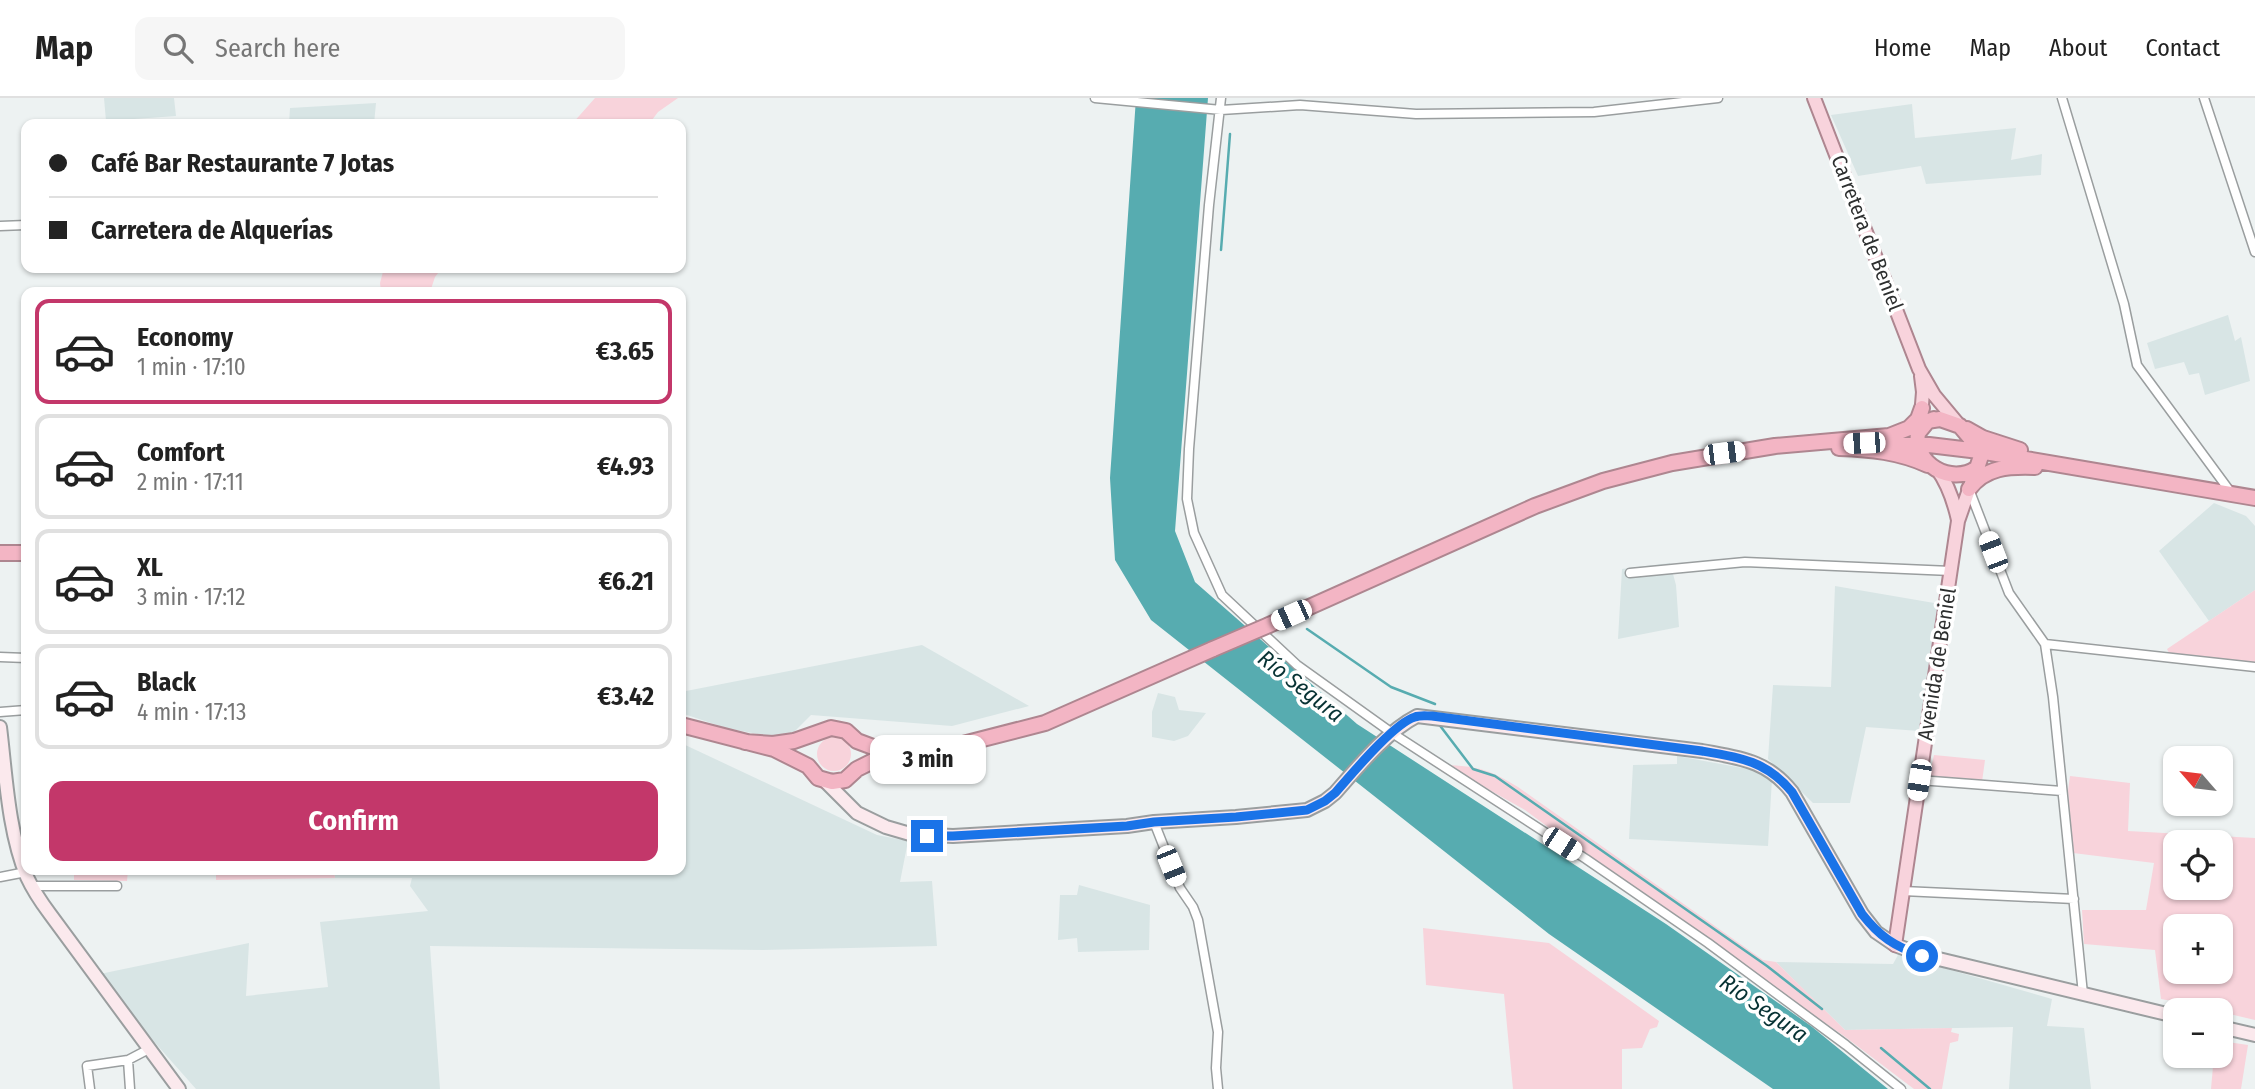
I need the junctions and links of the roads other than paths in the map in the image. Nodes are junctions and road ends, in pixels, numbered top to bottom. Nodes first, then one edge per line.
1 (1095, 98) edge
2 (1221, 98) edge
3 (1718, 98) edge
4 (1814, 98) edge
5 (2062, 98) edge
6 (2204, 98) edge
7 (1220, 110) junction
8 (21, 225) edge
9 (0, 226) edge
10 (2255, 252) edge
11 (1919, 369) junction
12 (1920, 426) junction
13 (1960, 426) junction
14 (1789, 445) junction
15 (1979, 451) junction
16 (1937, 469) junction
17 (2102, 471) junction
18 (1979, 472) junction
19 (1969, 489) junction
20 (2232, 494) junction
21 (2255, 498) edge
22 (1958, 521) junction
23 (0, 553) edge
24 (21, 553) edge
25 (1951, 571) junction
26 (1630, 573) dead end
27 (2045, 644) junction
28 (0, 657) edge
29 (21, 658) edge
30 (2255, 667) edge
31 (21, 710) edge
32 (0, 712) edge
33 (686, 726) edge
34 (0, 727) edge
35 (1392, 733) junction
36 (815, 735) junction
37 (746, 741) junction
38 (857, 741) junction
39 (889, 753) junction
40 (808, 766) junction
41 (854, 772) junction
42 (1919, 780) junction
43 (825, 781) junction
44 (2063, 791) junction
45 (848, 805) junction
46 (1154, 822) junction
47 (21, 854) edge
48 (21, 873) edge
49 (27, 875) edge
50 (0, 877) edge
51 (117, 886) dead end
52 (32, 887) junction
53 (1903, 891) junction
54 (2074, 899) junction
55 (1895, 945) junction
56 (2083, 994) junction
57 (2163, 1013) edge
58 (2233, 1030) edge
59 (2255, 1035) edge
60 (149, 1049) junction
61 (128, 1059) junction
62 (90, 1089) edge
63 (130, 1089) edge
64 (179, 1089) edge
65 (1218, 1089) edge
66 (1901, 1089) edge

1 - 7 street
2 - 7 street
3 - 7 street
4 - 11 main road, Carretera de Beniel
5 - 20 street
6 - 10 street
7 - 35 street
8 - 9 street
11 - 12 main road
11 - 13 main road
12 - 13 highway
12 - 14 highway
12 - 15 highway
12 - 16 highway
13 - 15 highway
13 - 17 highway
14 - 16 highway
14 - 39 highway, bridge
15 - 17 highway
15 - 18 highway
16 - 18 highway
16 - 22 main road
17 - 18 highway
17 - 20 highway
18 - 19 highway
19 - 22 main road
19 - 27 street
20 - 21 highway
22 - 25 main road, Avenida de Beniel
23 - 24 highway
25 - 26 street
25 - 42 main road, Avenida de Beniel
27 - 30 street
27 - 44 street
28 - 29 street
31 - 32 street
33 - 37 highway
34 - 47 street
35 - 46 street
35 - 55 street
35 - 66 street
36 - 37 highway
36 - 38 highway
36 - 40 highway
37 - 40 highway
38 - 39 highway
38 - 41 highway
39 - 41 highway
40 - 43 highway
41 - 43 highway
41 - 45 street
42 - 44 street
42 - 53 main road, Avenida de Beniel
43 - 45 street
44 - 54 street
45 - 46 street
46 - 65 street
48 - 50 street
49 - 52 street
51 - 52 street
52 - 60 street
53 - 54 street
53 - 55 main road, Avenida de Beniel
54 - 56 street
55 - 56 street
56 - 57 street
58 - 59 street
60 - 61 street
60 - 64 street
61 - 62 street
61 - 63 street

